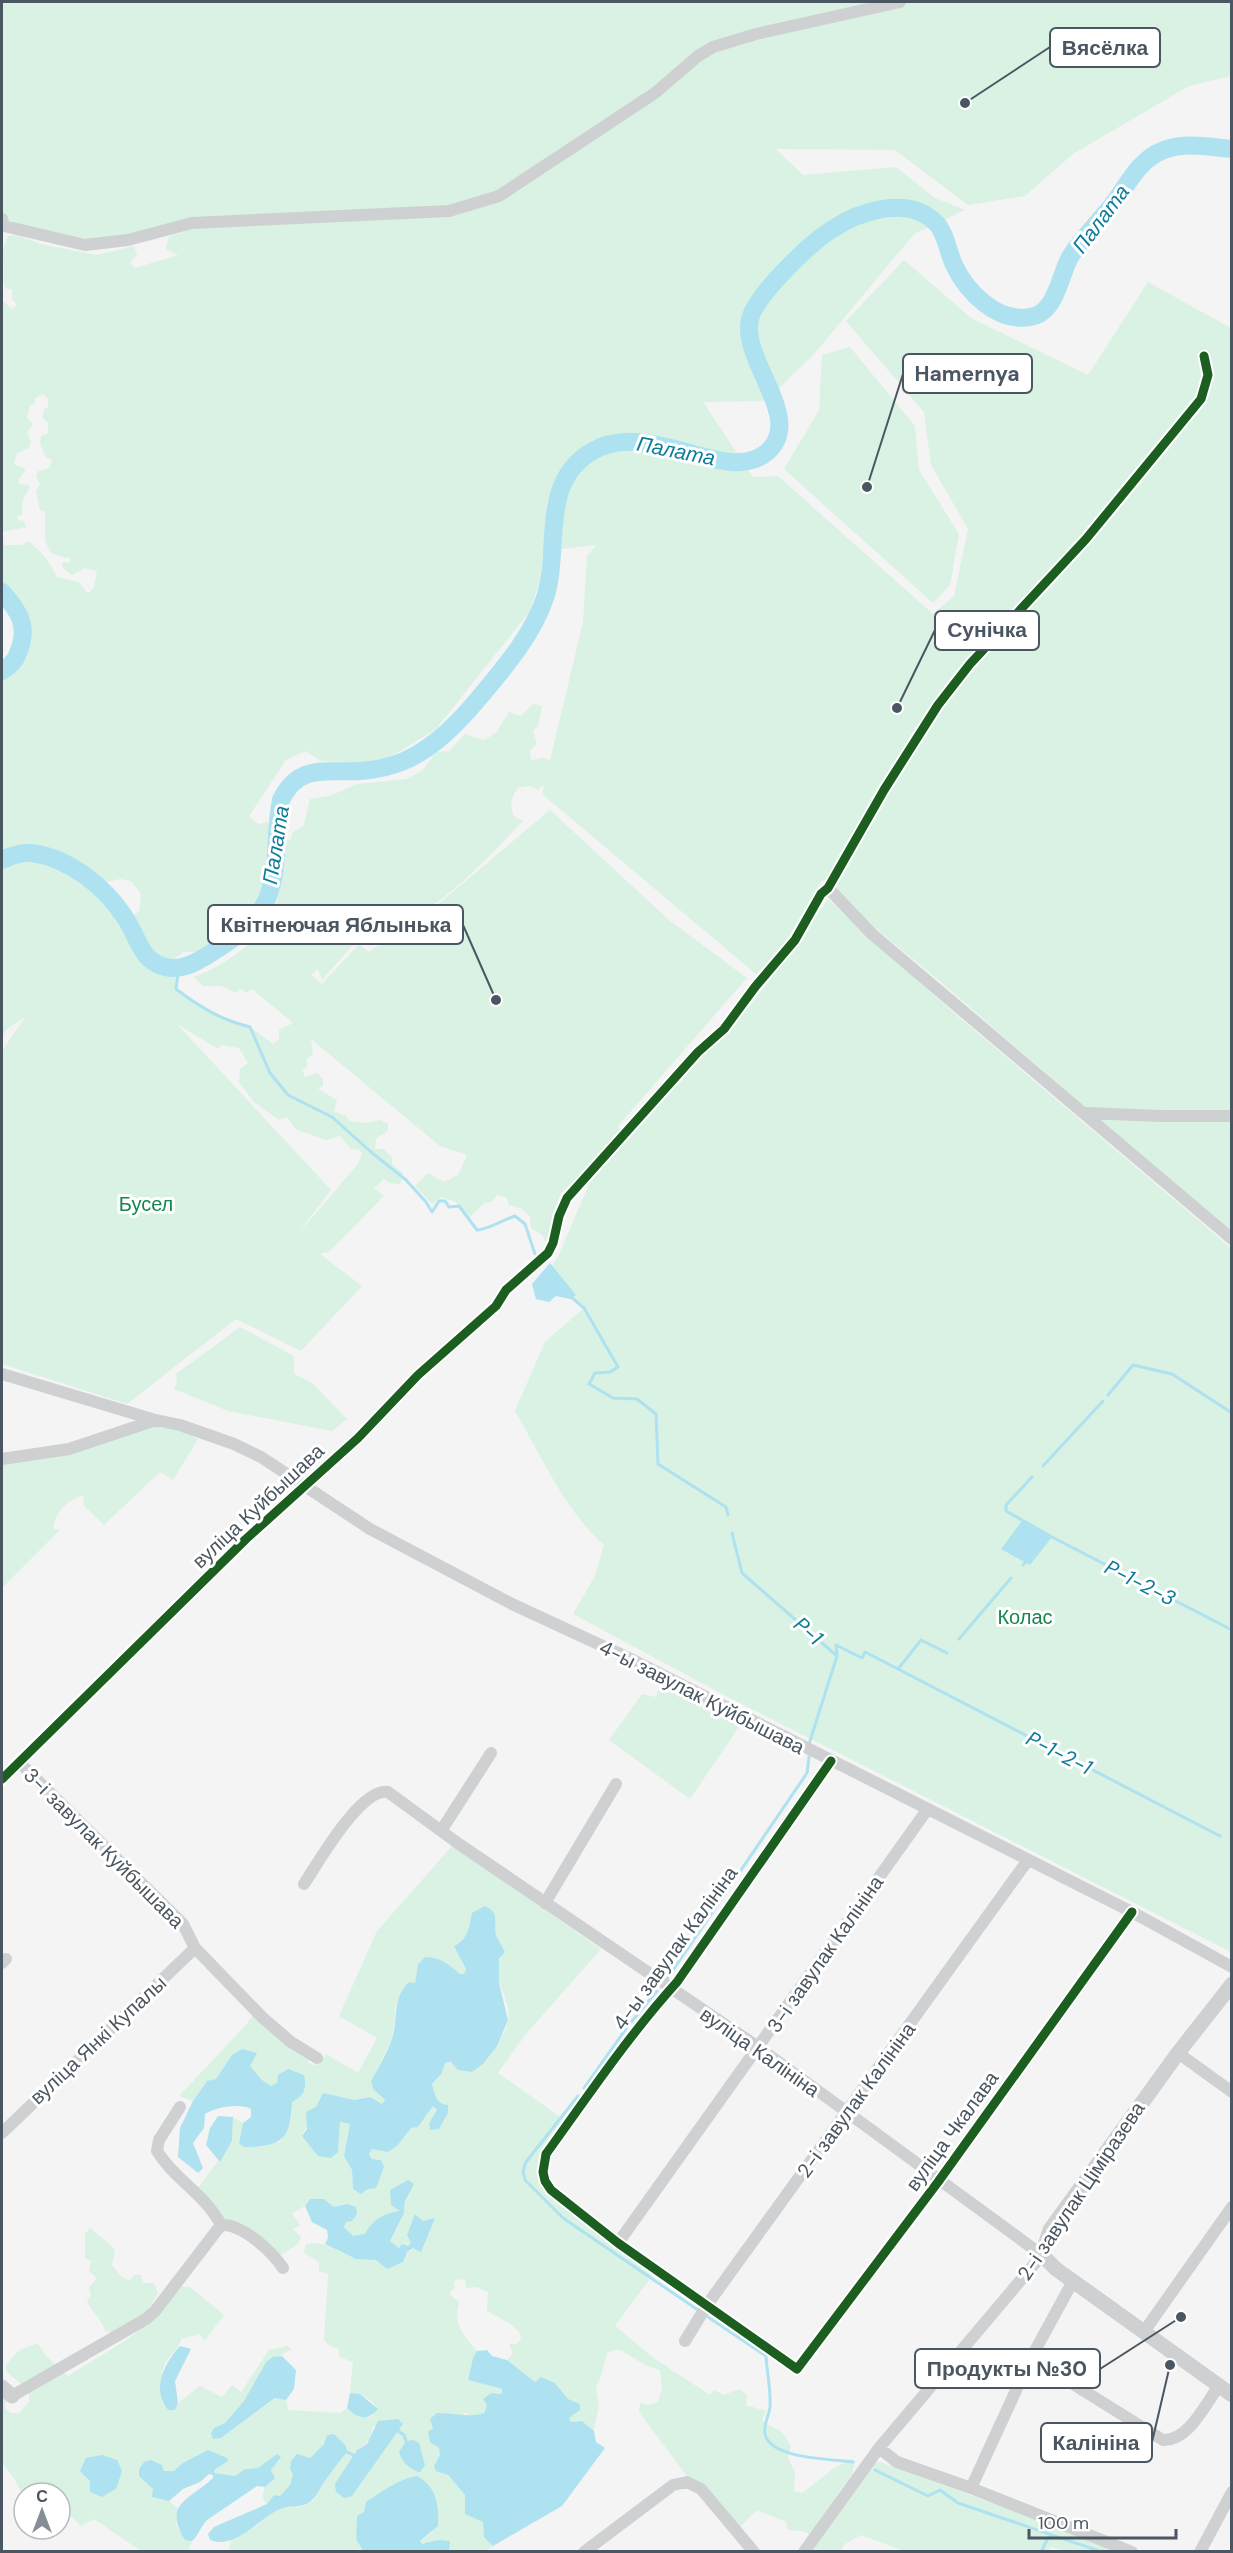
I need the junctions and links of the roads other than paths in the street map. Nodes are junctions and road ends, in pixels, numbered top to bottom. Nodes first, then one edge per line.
1 (900, 2) edge
2 (2, 219) edge
3 (1204, 356) dead end
4 (828, 888) junction
5 (1086, 1113) junction
6 (1232, 1116) edge
7 (1232, 1239) edge
8 (2, 1374) edge
9 (156, 1420) junction
10 (2, 1459) edge
11 (304, 1487) junction
12 (491, 1753) dead end
13 (831, 1761) junction
14 (19, 1762) junction
15 (2, 1779) edge
16 (616, 1784) dead end
17 (927, 1810) junction
18 (441, 1831) junction
19 (1028, 1860) junction
20 (304, 1884) dead end
21 (545, 1903) junction
22 (1132, 1912) junction
23 (195, 1948) junction
24 (1232, 1967) edge
25 (1232, 1984) edge
26 (670, 1989) junction
27 (758, 2048) junction
28 (1178, 2053) junction
29 (316, 2058) dead end
30 (1232, 2092) edge
31 (180, 2107) dead end
32 (846, 2114) junction
33 (2, 2133) edge
34 (938, 2181) junction
35 (1232, 2207) edge
36 (221, 2225) junction
37 (618, 2243) junction
38 (1042, 2255) junction
39 (283, 2268) dead end
40 (1073, 2281) junction
41 (707, 2305) junction
42 (1143, 2333) junction
43 (685, 2341) dead end
44 (1031, 2358) junction
45 (1225, 2390) edge
46 (7, 2391) edge
47 (879, 2448) junction
48 (971, 2488) junction
49 (1232, 2492) edge
50 (584, 2552) edge
51 (754, 2552) edge
52 (804, 2552) edge
53 (1132, 2552) edge
54 (1200, 2552) edge

1 - 2 street
3 - 4 street, вуліца Куйбышава
4 - 5 street
4 - 11 street, вуліца Куйбышава
5 - 6 street
5 - 7 street
8 - 9 street, 4-ы завулак Куйбышава
9 - 10 street
9 - 11 street, 4-ы завулак Куйбышава
11 - 13 street, 4-ы завулак Куйбышава
11 - 14 street, вуліца Куйбышава
12 - 18 street
13 - 17 street, 4-ы завулак Куйбышава
13 - 26 street, 4-ы завулак Калініна
14 - 15 street, вуліца Куйбышава
14 - 23 street, 3-і завулак Куйбышава
16 - 21 street
17 - 19 street, 4-ы завулак Куйбышава
17 - 27 street, 3-і завулак Калініна
18 - 20 street, вуліца Калініна
18 - 21 street, вуліца Калініна
19 - 22 street, 4-ы завулак Куйбышава
19 - 32 street, 2-і завулак Калініна
21 - 26 street, вуліца Калініна
22 - 24 street, 4-ы завулак Куйбышава
22 - 34 street, вуліца Чкалава
23 - 29 street, 3-і завулак Куйбышава
23 - 33 street, вуліца Янкі Купалы
25 - 28 street, 2-і завулак Ціміразева
26 - 27 street, вуліца Калініна
26 - 37 street, 4-ы завулак Калініна
27 - 32 street, вуліца Калініна
27 - 37 street, 3-і завулак Калініна
28 - 30 street
28 - 38 street, 2-і завулак Ціміразева
31 - 36 street
32 - 34 street, вуліца Калініна
32 - 41 street, 2-і завулак Калініна
34 - 38 street, вуліца Калініна
34 - 41 street, вуліца Чкалава
35 - 42 street
36 - 39 street
36 - 46 street
37 - 41 street
38 - 40 street, вуліца Калініна
38 - 47 street, 2-і завулак Ціміразева
40 - 42 street, вуліца Калініна
40 - 44 street
41 - 43 street, 2-і завулак Калініна
42 - 45 street, вуліца Калініна
44 - 45 street
44 - 48 street
47 - 48 street
47 - 52 street, 2-і завулак Ціміразева
48 - 53 street
49 - 54 street
50 - 51 street

